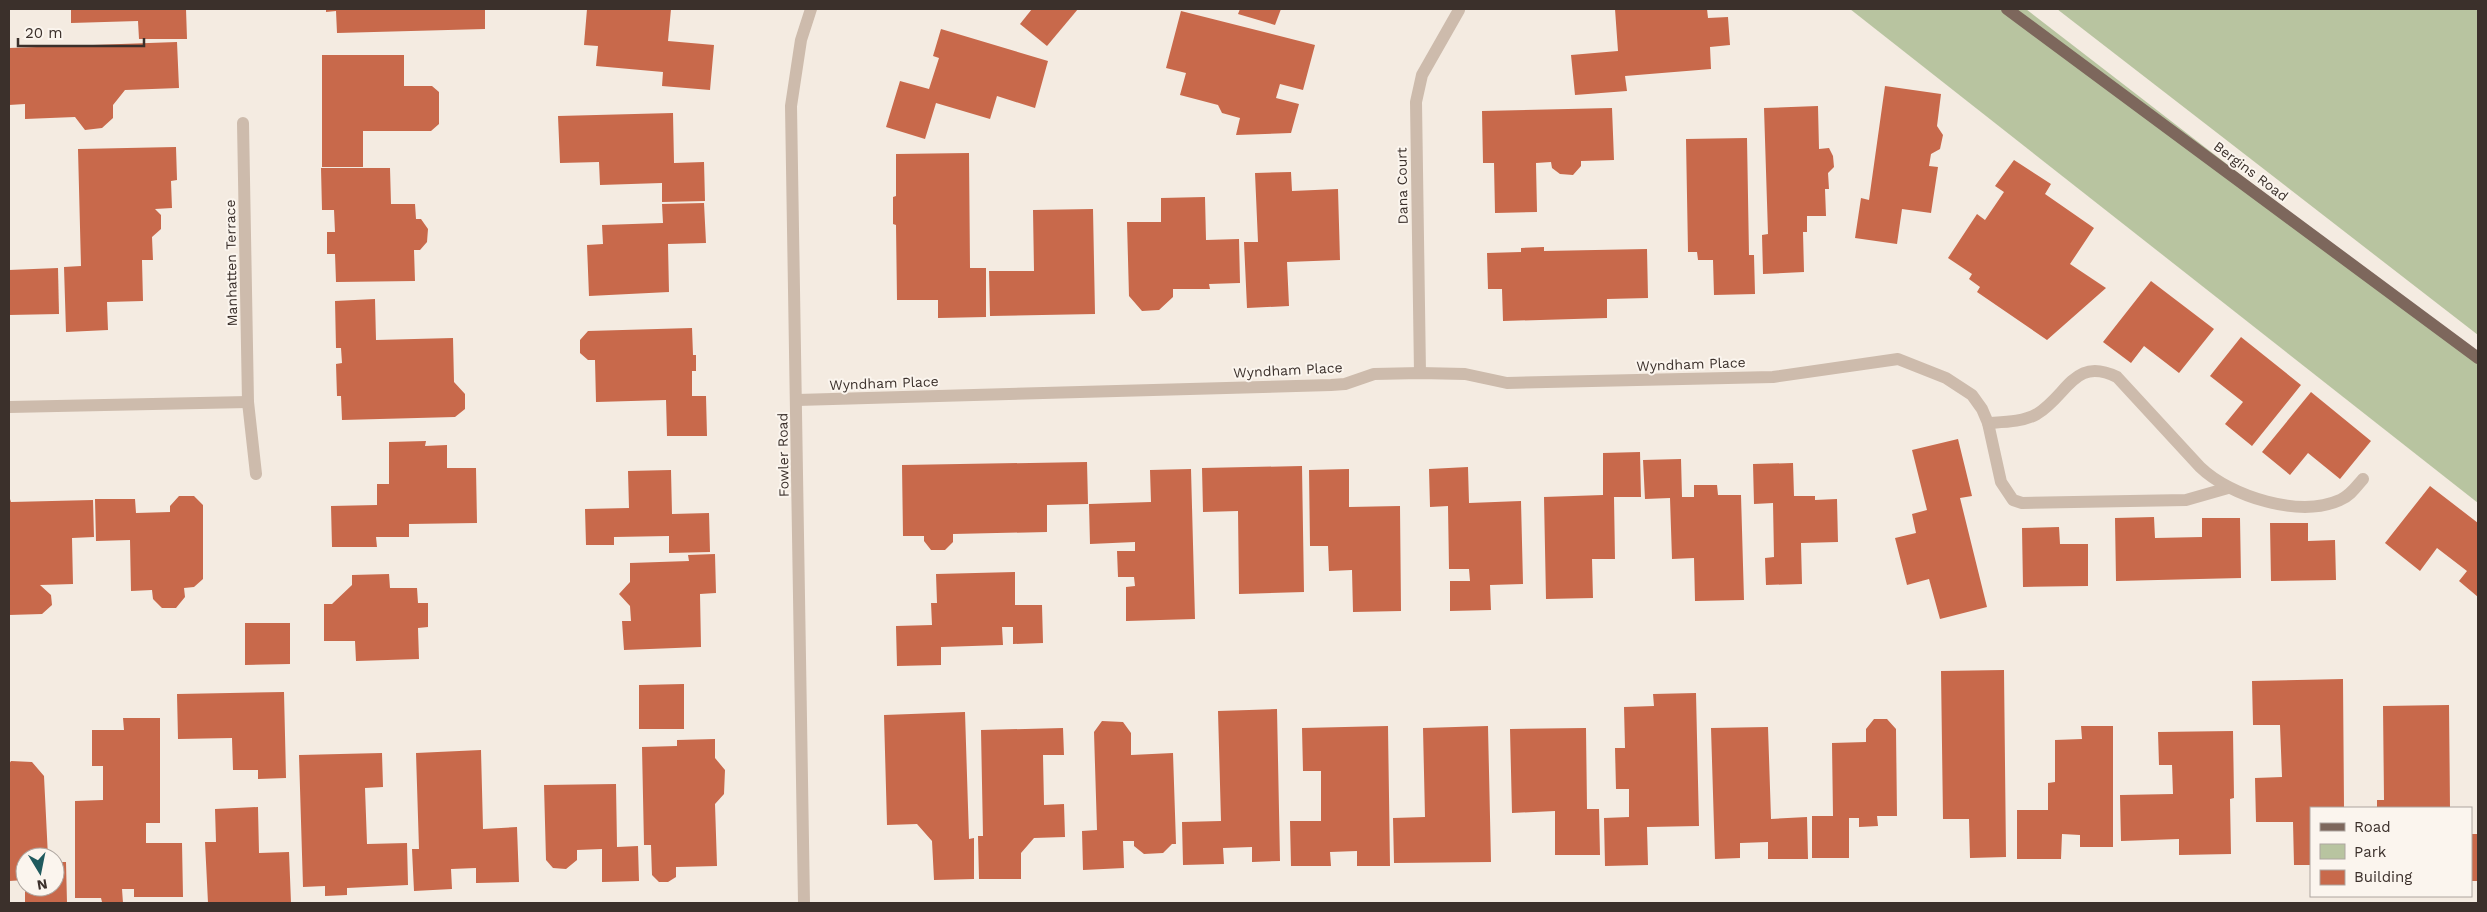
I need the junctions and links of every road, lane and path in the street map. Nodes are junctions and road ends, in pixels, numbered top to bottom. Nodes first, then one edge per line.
1 (811, 9) edge
2 (2007, 9) edge
3 (1459, 10) edge
4 (243, 122) dead end
5 (2478, 358) edge
6 (1420, 373) junction
7 (797, 400) junction
8 (248, 402) junction
9 (9, 407) edge
10 (1988, 423) junction
11 (256, 474) dead end
12 (2362, 479) dead end
13 (2228, 488) junction
14 (804, 903) edge

1 - 7 street, Fowler Road
2 - 5 main road, Bergins Road
3 - 6 street, Dana Court
4 - 8 street, Manhatten Terrace
6 - 7 street, Wyndham Place
6 - 10 street, Wyndham Place
7 - 14 street, Fowler Road
8 - 9 street
8 - 11 street, Manhatten Terrace
10 - 13 street
10 - 13 street
12 - 13 street

